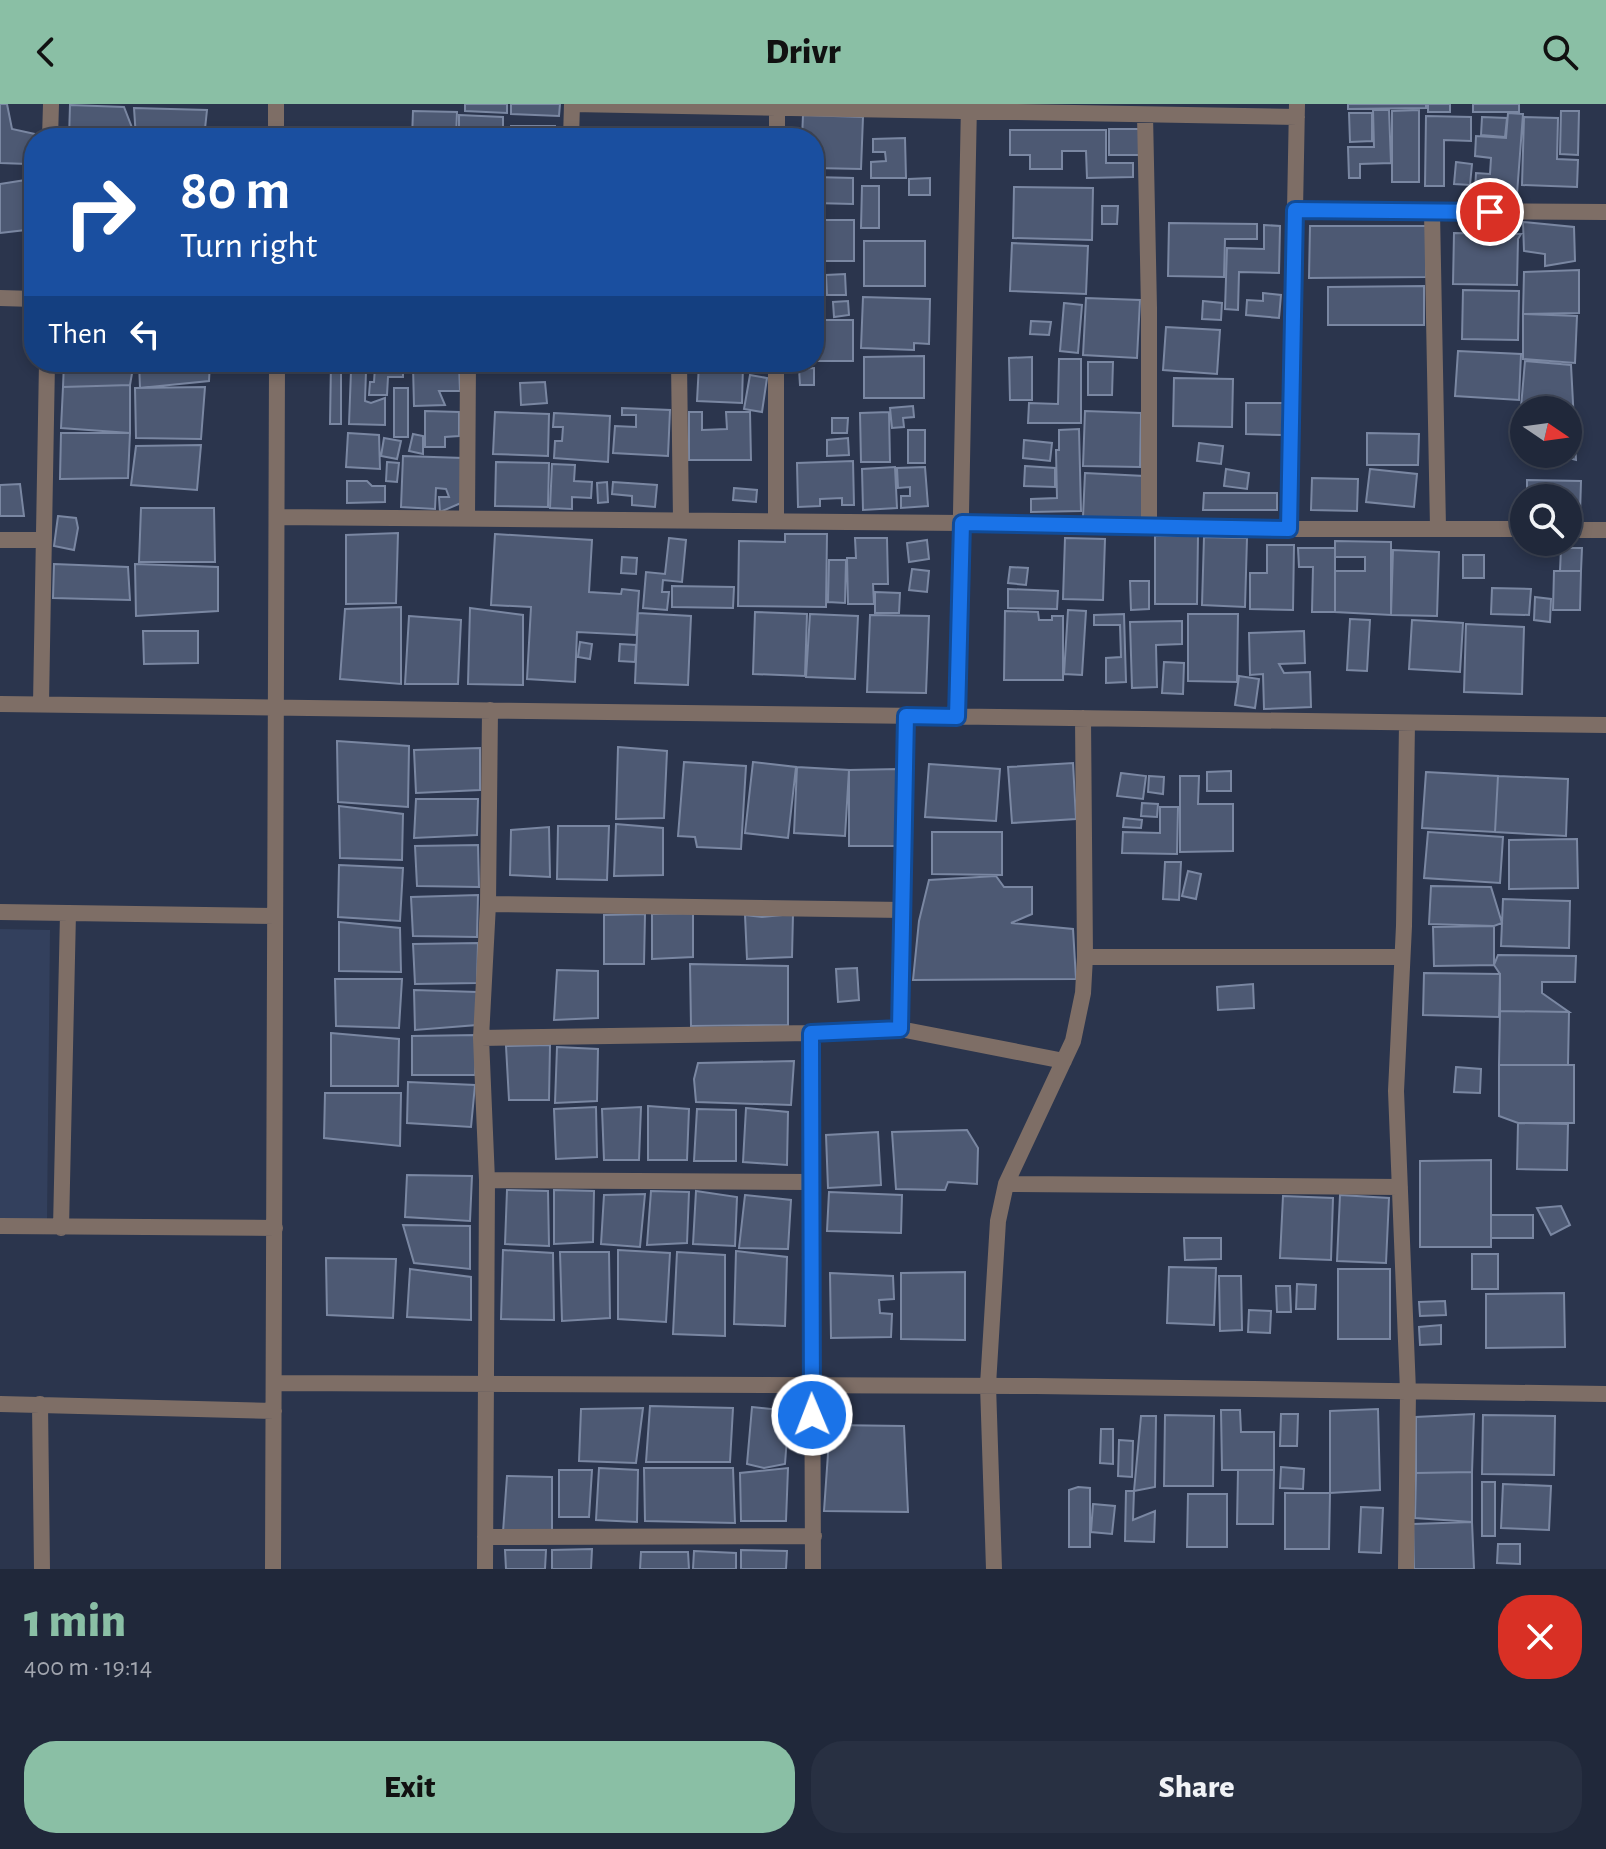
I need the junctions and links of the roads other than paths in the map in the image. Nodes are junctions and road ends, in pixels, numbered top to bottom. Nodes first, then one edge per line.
1 (51, 104) edge
2 (276, 104) edge
3 (572, 104) edge
4 (969, 107) edge
5 (777, 108) junction
6 (1297, 110) edge
7 (1145, 115) junction
8 (50, 128) edge
9 (276, 128) edge
10 (571, 128) edge
11 (777, 128) edge
12 (1295, 210) junction
13 (1432, 212) junction
14 (1606, 212) edge
15 (0, 298) edge
16 (24, 299) edge
17 (47, 372) edge
18 (277, 372) edge
19 (468, 372) edge
20 (679, 372) edge
21 (776, 372) edge
22 (277, 517) junction
23 (467, 518) junction
24 (681, 520) junction
25 (776, 521) junction
26 (962, 523) junction
27 (1149, 527) junction
28 (1438, 528) junction
29 (1289, 529) junction
30 (1510, 529) edge
31 (1582, 530) edge
32 (1606, 530) edge
33 (0, 540) edge
34 (44, 540) junction
35 (0, 704) edge
36 (41, 704) junction
37 (276, 707) junction
38 (490, 710) junction
39 (906, 716) junction
40 (957, 717) junction
41 (1083, 718) junction
42 (1407, 723) junction
43 (1606, 725) edge
44 (488, 904) junction
45 (903, 910) junction
46 (0, 912) edge
47 (68, 913) junction
48 (275, 916) junction
49 (1085, 957) junction
50 (1402, 957) junction
51 (900, 1029) junction
52 (811, 1033) junction
53 (481, 1038) junction
54 (1064, 1061) junction
55 (487, 1180) junction
56 (811, 1182) junction
57 (1006, 1184) junction
58 (1400, 1187) junction
59 (0, 1226) edge
60 (61, 1228) junction
61 (275, 1228) junction
62 (274, 1383) junction
63 (485, 1383) junction
64 (812, 1384) junction
65 (988, 1385) junction
66 (1408, 1391) junction
67 (1606, 1394) edge
68 (0, 1404) edge
69 (40, 1404) junction
70 (274, 1411) junction
71 (814, 1536) junction
72 (485, 1537) junction
73 (42, 1569) edge
74 (273, 1569) edge
75 (485, 1569) edge
76 (813, 1569) edge
77 (994, 1569) edge
78 (1406, 1569) edge

1 - 8 street
2 - 9 street
3 - 5 street
3 - 10 street
4 - 5 street
4 - 7 street
4 - 26 street
5 - 11 street
6 - 7 street
6 - 12 street
7 - 27 street
12 - 13 street
12 - 29 street
13 - 14 street
13 - 28 street
15 - 16 street
17 - 34 street
18 - 22 street
19 - 23 street
20 - 24 street
21 - 25 street
22 - 23 street
22 - 37 street
23 - 24 street
24 - 25 street
25 - 26 street
26 - 27 street
26 - 40 street
27 - 29 street
28 - 29 street
28 - 30 street
31 - 32 street
33 - 34 street
34 - 36 street
35 - 36 street
36 - 37 street
37 - 38 street
37 - 48 street
38 - 39 street
38 - 44 street
39 - 40 street
39 - 45 street
40 - 41 street
41 - 42 street
41 - 49 street
42 - 43 street
42 - 50 street
44 - 45 street
44 - 53 street
45 - 51 street
46 - 47 street
47 - 48 street
47 - 60 street
48 - 61 street
49 - 50 street
49 - 54 street
50 - 58 street
51 - 52 street
51 - 54 street
52 - 53 street
52 - 56 street
53 - 55 street
54 - 57 street
55 - 56 street
55 - 63 street
56 - 64 street
57 - 58 street
57 - 65 street
58 - 66 street
59 - 60 street
60 - 61 street
61 - 62 street
62 - 63 street
62 - 70 street
63 - 64 street
63 - 72 street
64 - 65 street
64 - 71 street
65 - 66 street
65 - 77 street
66 - 67 street
66 - 78 street
68 - 69 street
69 - 70 street
69 - 73 street
70 - 74 street
71 - 72 street
71 - 76 street
72 - 75 street

